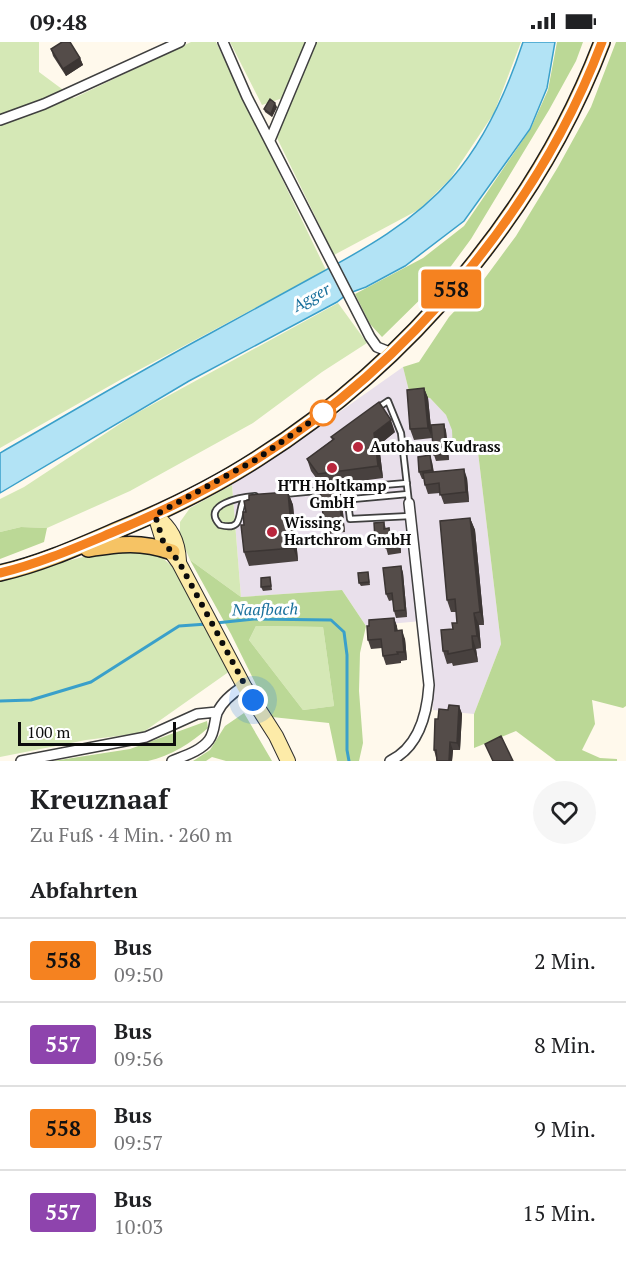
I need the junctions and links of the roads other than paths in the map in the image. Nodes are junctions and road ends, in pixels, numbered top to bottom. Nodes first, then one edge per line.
1 (180, 42) edge
2 (223, 42) edge
3 (311, 42) edge
4 (602, 42) edge
5 (0, 120) edge
6 (270, 140) junction
7 (392, 353) junction
8 (369, 414) edge
9 (407, 483) junction
10 (281, 494) edge
11 (261, 496) edge
12 (248, 497) junction
13 (409, 499) junction
14 (155, 515) junction
15 (410, 516) junction
16 (68, 551) junction
17 (175, 557) junction
18 (0, 573) edge
19 (430, 621) dead end
20 (423, 636) junction
21 (244, 686) junction
22 (217, 712) junction
23 (406, 758) edge
24 (21, 761) edge
25 (172, 761) edge
26 (288, 761) edge
27 (390, 761) edge

1 - 5 street
2 - 6 street
3 - 6 street
4 - 7 main road
6 - 7 street
7 - 14 main road
8 - 9 lane
9 - 10 lane
9 - 13 lane
11 - 12 lane
12 - 12 lane
13 - 15 street
13 - 15 lane
14 - 16 main road
14 - 17 street
15 - 20 street
16 - 17 main road
16 - 18 main road
17 - 21 street
19 - 20 street
20 - 23 street
21 - 22 street
21 - 26 street
22 - 24 street
22 - 25 street
23 - 27 street

